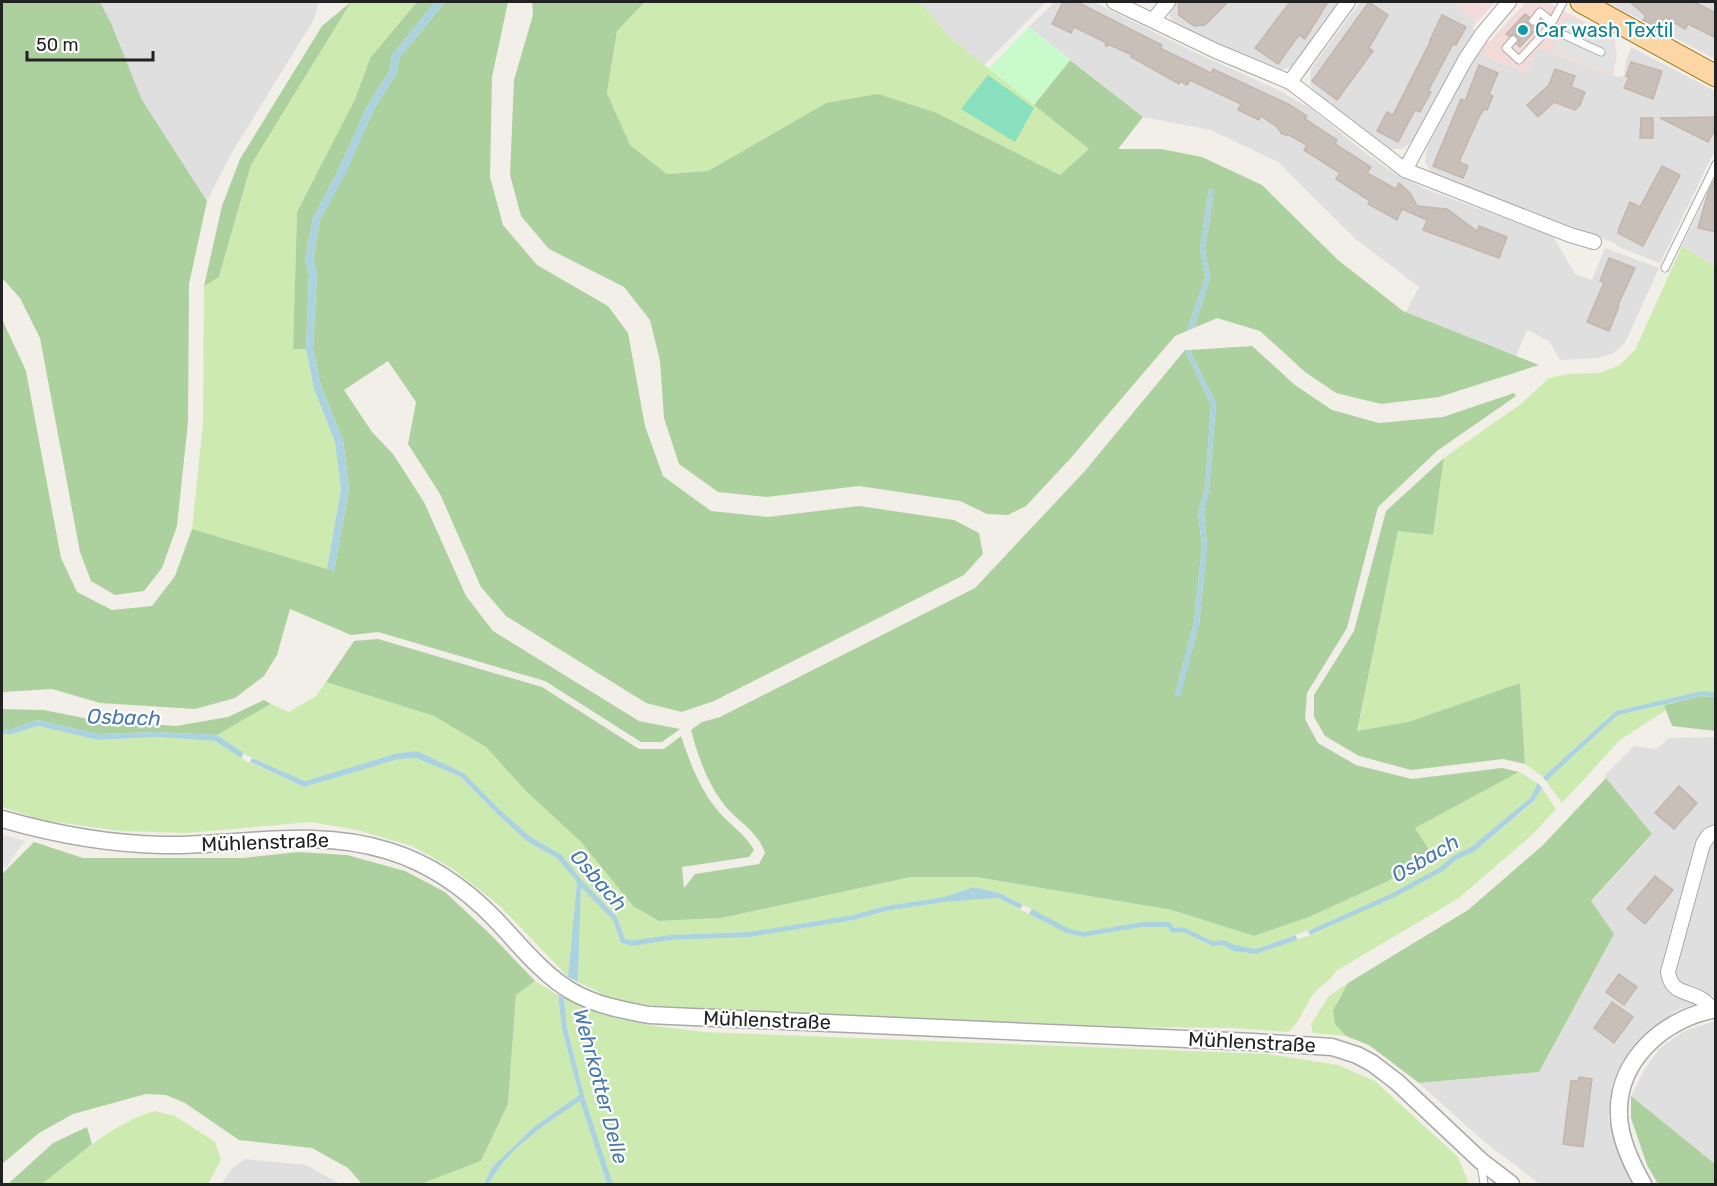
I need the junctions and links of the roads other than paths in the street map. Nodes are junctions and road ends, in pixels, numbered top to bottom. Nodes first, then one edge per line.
1 (1114, 2) edge
2 (1168, 2) edge
3 (1348, 2) edge
4 (1509, 2) edge
5 (1563, 2) edge
6 (1581, 2) edge
7 (1153, 20) junction
8 (1533, 21) dead end
9 (1550, 25) junction
10 (1513, 40) dead end
11 (1601, 52) dead end
12 (1716, 76) edge
13 (1290, 82) junction
14 (1716, 164) edge
15 (1405, 170) junction
16 (1594, 242) dead end
17 (1665, 268) dead end
18 (2, 819) edge
19 (1716, 832) edge
20 (1715, 1010) edge
21 (1481, 1161) junction
22 (1484, 1185) edge
23 (1511, 1185) edge
24 (1643, 1185) edge

1 - 7 street
2 - 7 street
3 - 13 street
4 - 15 street
5 - 9 lane
6 - 12 main road
7 - 13 street
8 - 9 lane
9 - 10 lane
9 - 11 lane
13 - 15 street
14 - 17 lane
15 - 16 street
18 - 21 street, Mühlenstraße
19 - 20 street
20 - 24 street
21 - 22 lane
21 - 23 street, Mühlenstraße

